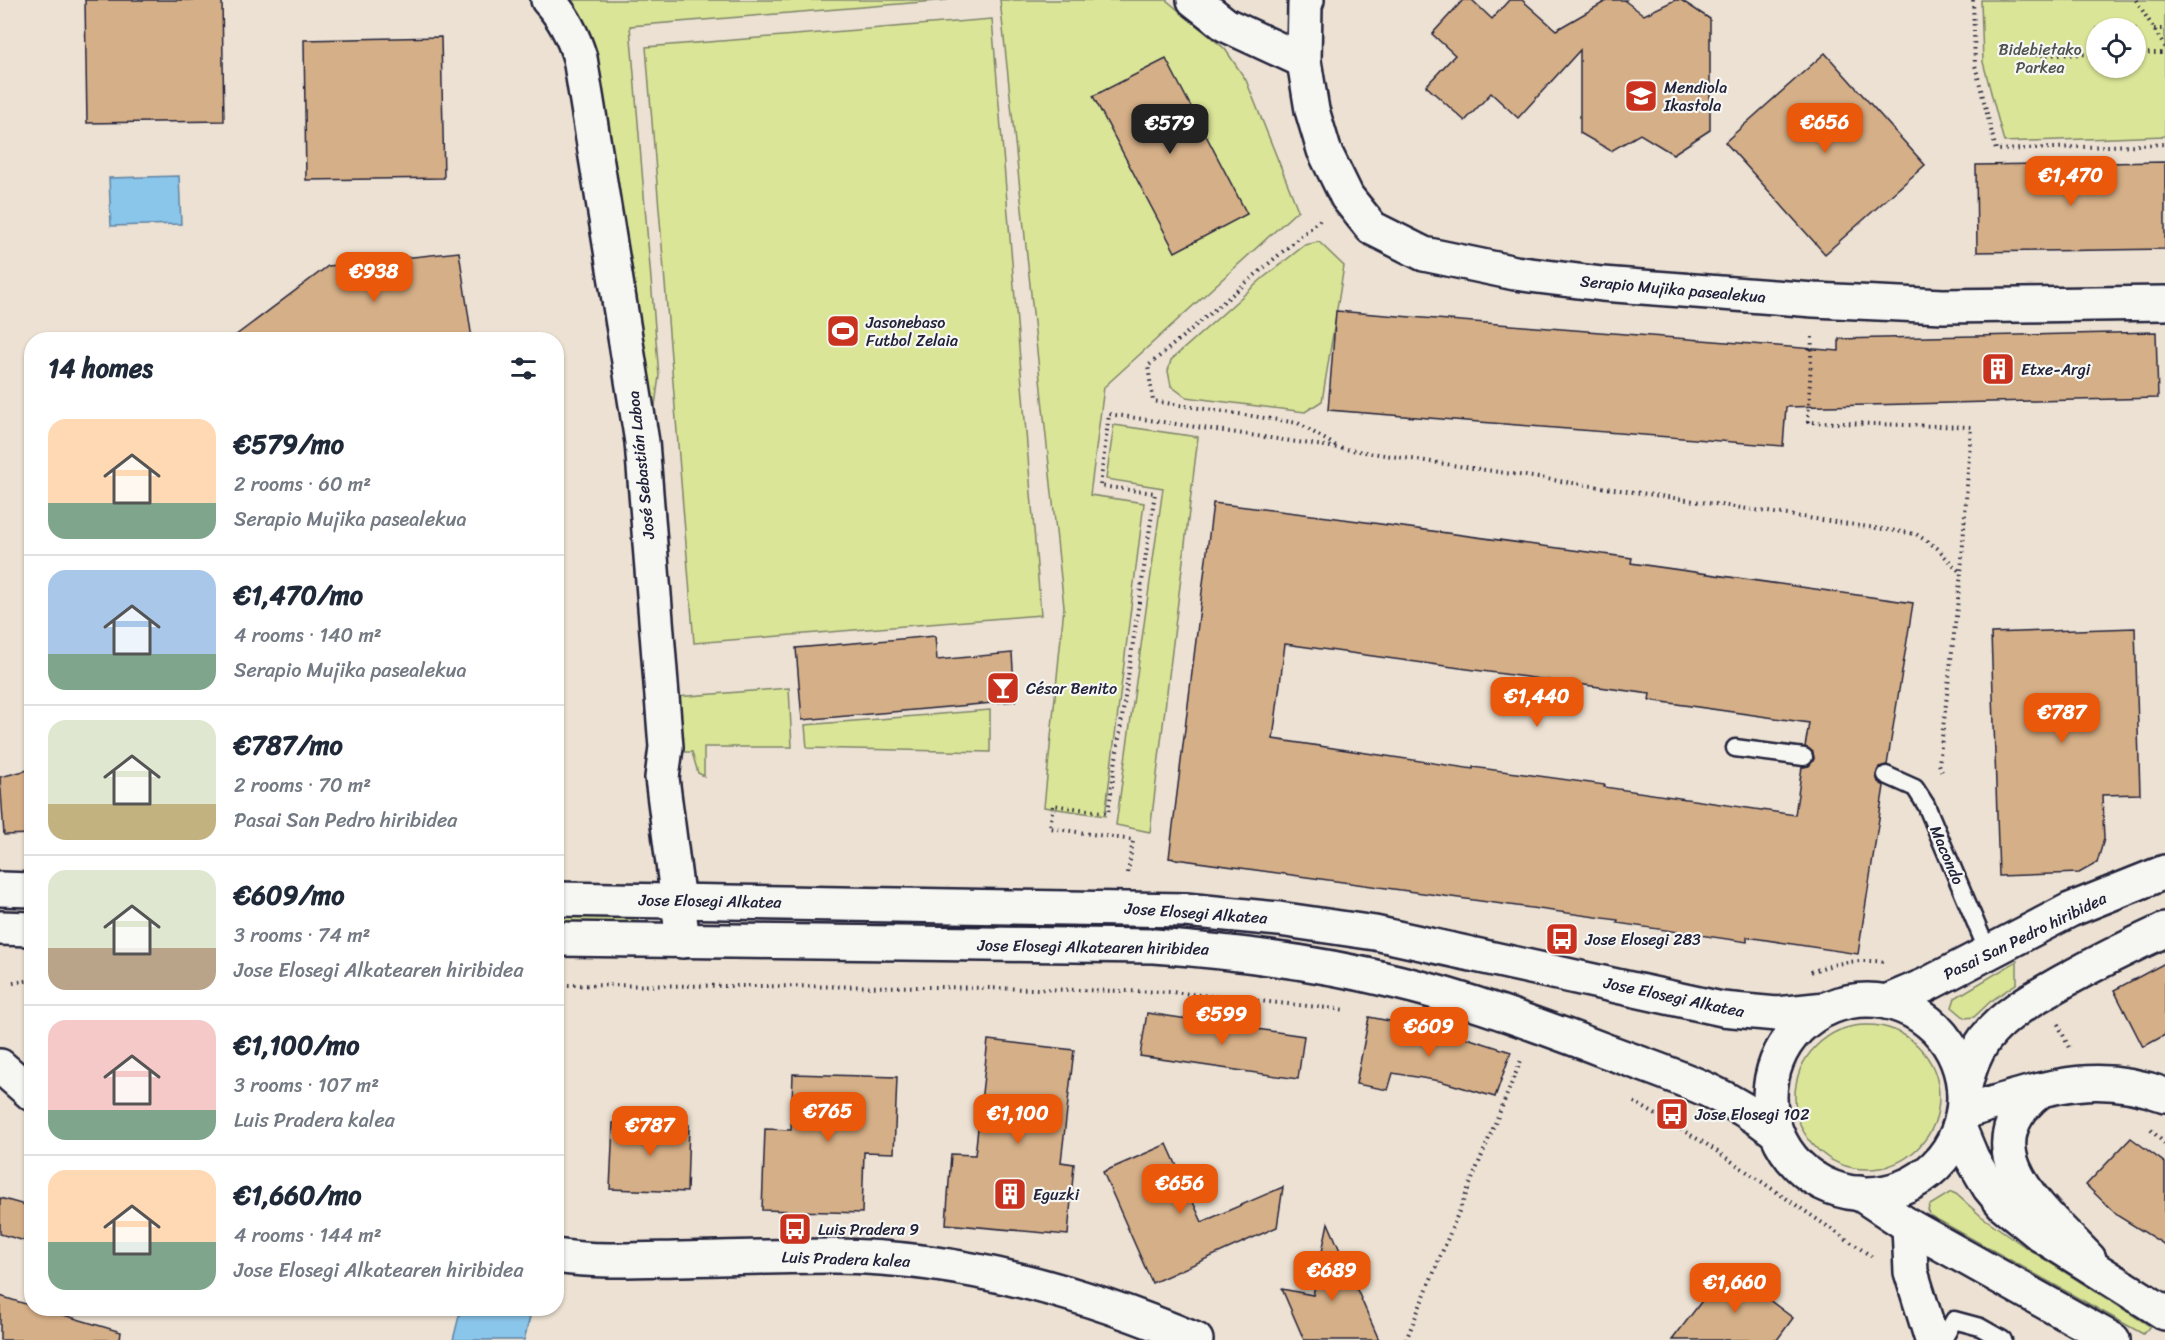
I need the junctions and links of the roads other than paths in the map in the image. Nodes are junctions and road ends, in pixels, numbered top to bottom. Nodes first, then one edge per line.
1 (548, 0) edge
2 (1194, 0) edge
3 (1307, 0) edge
4 (1304, 61) junction
5 (2165, 303) edge
6 (1735, 748) dead end
7 (1804, 757) dead end
8 (1886, 775) dead end
9 (2165, 872) edge
10 (0, 889) edge
11 (24, 890) edge
12 (564, 899) edge
13 (677, 901) junction
14 (0, 928) edge
15 (24, 929) edge
16 (2165, 930) edge
17 (564, 939) edge
18 (683, 941) junction
19 (1988, 952) junction
20 (1886, 1002) junction
21 (1826, 1009) junction
22 (0, 1066) edge
23 (24, 1088) edge
24 (2042, 1090) junction
25 (2165, 1095) edge
26 (24, 1096) edge
27 (0, 1100) edge
28 (1962, 1110) junction
29 (1776, 1132) junction
30 (1859, 1193) junction
31 (1909, 1226) junction
32 (564, 1257) edge
33 (2105, 1275) junction
34 (2165, 1313) edge
35 (1196, 1340) edge
36 (1932, 1340) edge
37 (1943, 1340) edge
38 (2003, 1340) edge
39 (2114, 1340) edge

1 - 13 main road, José Sebastián Laboa
2 - 4 main road
3 - 4 main road, Serapio Mujika pasealekua
4 - 5 main road, Serapio Mujika pasealekua
6 - 7 lane
8 - 19 lane, Macondo
9 - 19 main road, Pasai San Pedro hiribidea
10 - 11 main road
12 - 13 main road, Jose Elosegi Alkatea
13 - 18 main road, José Sebastián Laboa
13 - 21 main road, Jose Elosegi Alkatea
14 - 15 main road
16 - 28 main road
17 - 18 main road, Jose Elosegi Alkatearen hiribidea
18 - 29 main road, Jose Elosegi Alkatearen hiribidea
19 - 20 main road, Pasai San Pedro hiribidea
20 - 21 main road
20 - 28 main road
21 - 29 main road
22 - 23 main road
24 - 25 main road
24 - 28 main road
24 - 33 main road
26 - 27 main road
28 - 30 main road
28 - 33 main road
29 - 30 main road
30 - 31 main road
31 - 36 main road
31 - 39 main road
32 - 35 main road, Luis Pradera kalea
33 - 34 main road
37 - 38 lane

